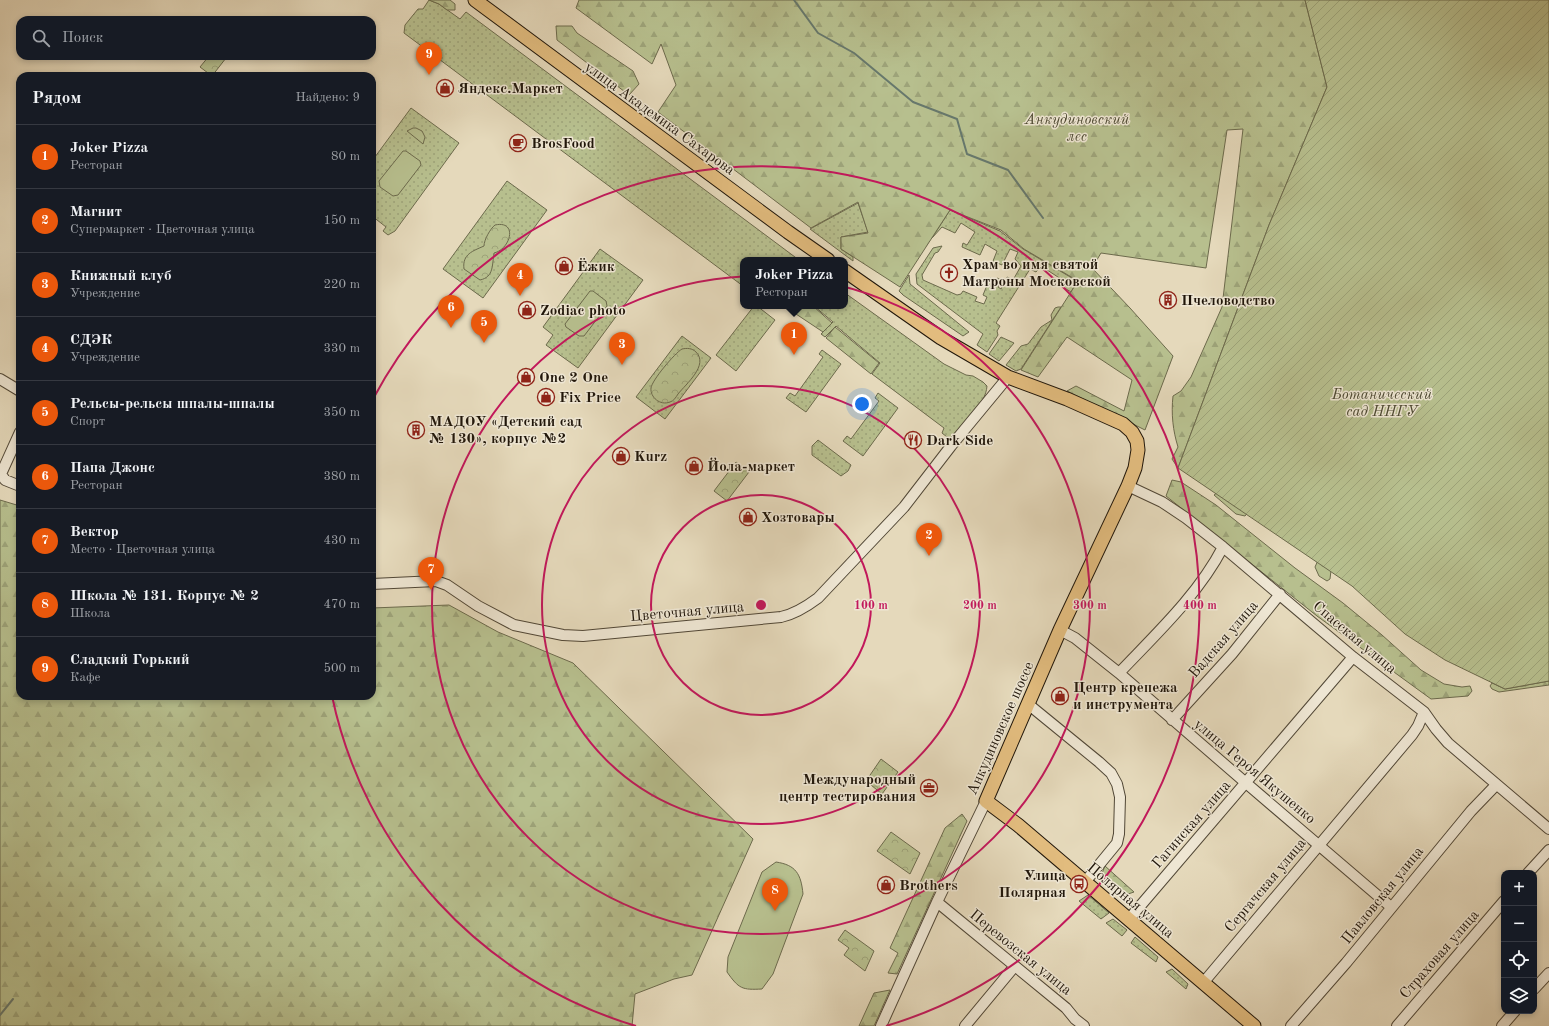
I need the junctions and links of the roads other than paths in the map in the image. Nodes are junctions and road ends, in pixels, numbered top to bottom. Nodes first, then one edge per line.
1 (475, 0) edge
2 (824, 257) edge
3 (848, 273) edge
4 (1008, 377) junction
5 (0, 379) edge
6 (16, 389) edge
7 (16, 441) edge
8 (16, 484) edge
9 (1128, 486) junction
10 (1222, 547) junction
11 (376, 584) edge
12 (1280, 594) junction
13 (1060, 630) junction
14 (1353, 657) junction
15 (1119, 673) junction
16 (1028, 704) junction
17 (1424, 712) junction
18 (1172, 720) junction
19 (1246, 783) junction
20 (1496, 785) junction
21 (986, 801) junction
22 (1549, 829) edge
23 (1318, 844) junction
24 (1549, 850) edge
25 (1531, 870) edge
26 (1085, 882) junction
27 (937, 902) junction
28 (1501, 905) edge
29 (1392, 907) junction
30 (1129, 919) junction
31 (1014, 967) junction
32 (1549, 973) edge
33 (1203, 983) junction
34 (1537, 986) edge
35 (1512, 1014) edge
36 (1072, 1022) edge
37 (881, 1026) edge
38 (965, 1026) edge
39 (1084, 1026) edge
40 (1254, 1026) edge
41 (1292, 1026) edge
42 (1397, 1026) edge
43 (1502, 1026) edge

1 - 2 main road, улица Академика Сахарова
3 - 4 main road
4 - 9 main road, Анкудиновское шоссе
4 - 11 street, Цветочная улица
5 - 6 street
7 - 8 street
9 - 10 street, Спасская улица
9 - 13 main road, Анкудиновское шоссе
10 - 12 street, Спасская улица
10 - 15 street
12 - 14 street, Спасская улица
12 - 18 street, Вадская улица
13 - 15 street, улица Героя Якушенко
13 - 16 main road, Анкудиновское шоссе
14 - 17 street, Спасская улица
14 - 19 street, Гагинская улица
15 - 18 street, улица Героя Якушенко
16 - 21 main road, Анкудиновское шоссе
16 - 26 street
17 - 20 street, Спасская улица
17 - 23 street, Сергачская улица
18 - 19 street, улица Героя Якушенко
19 - 23 street, улица Героя Якушенко
19 - 30 street, Гагинская улица
20 - 22 street, Спасская улица
20 - 29 street, Павловская улица
21 - 26 main road, Полярная улица
21 - 27 street, Анкудиновское шоссе
23 - 29 street, улица Героя Якушенко
23 - 33 street, Сергачская улица
24 - 25 street
26 - 30 main road, Полярная улица
27 - 31 street, Перевозская улица
27 - 37 street, Анкудиновское шоссе
28 - 42 street, Страховая улица
29 - 41 street, Павловская улица
30 - 33 main road, Полярная улица
31 - 36 street, Перевозская улица
31 - 38 street
32 - 34 street
33 - 40 main road, Полярная улица
35 - 43 street
36 - 39 street, Перевозская улица

